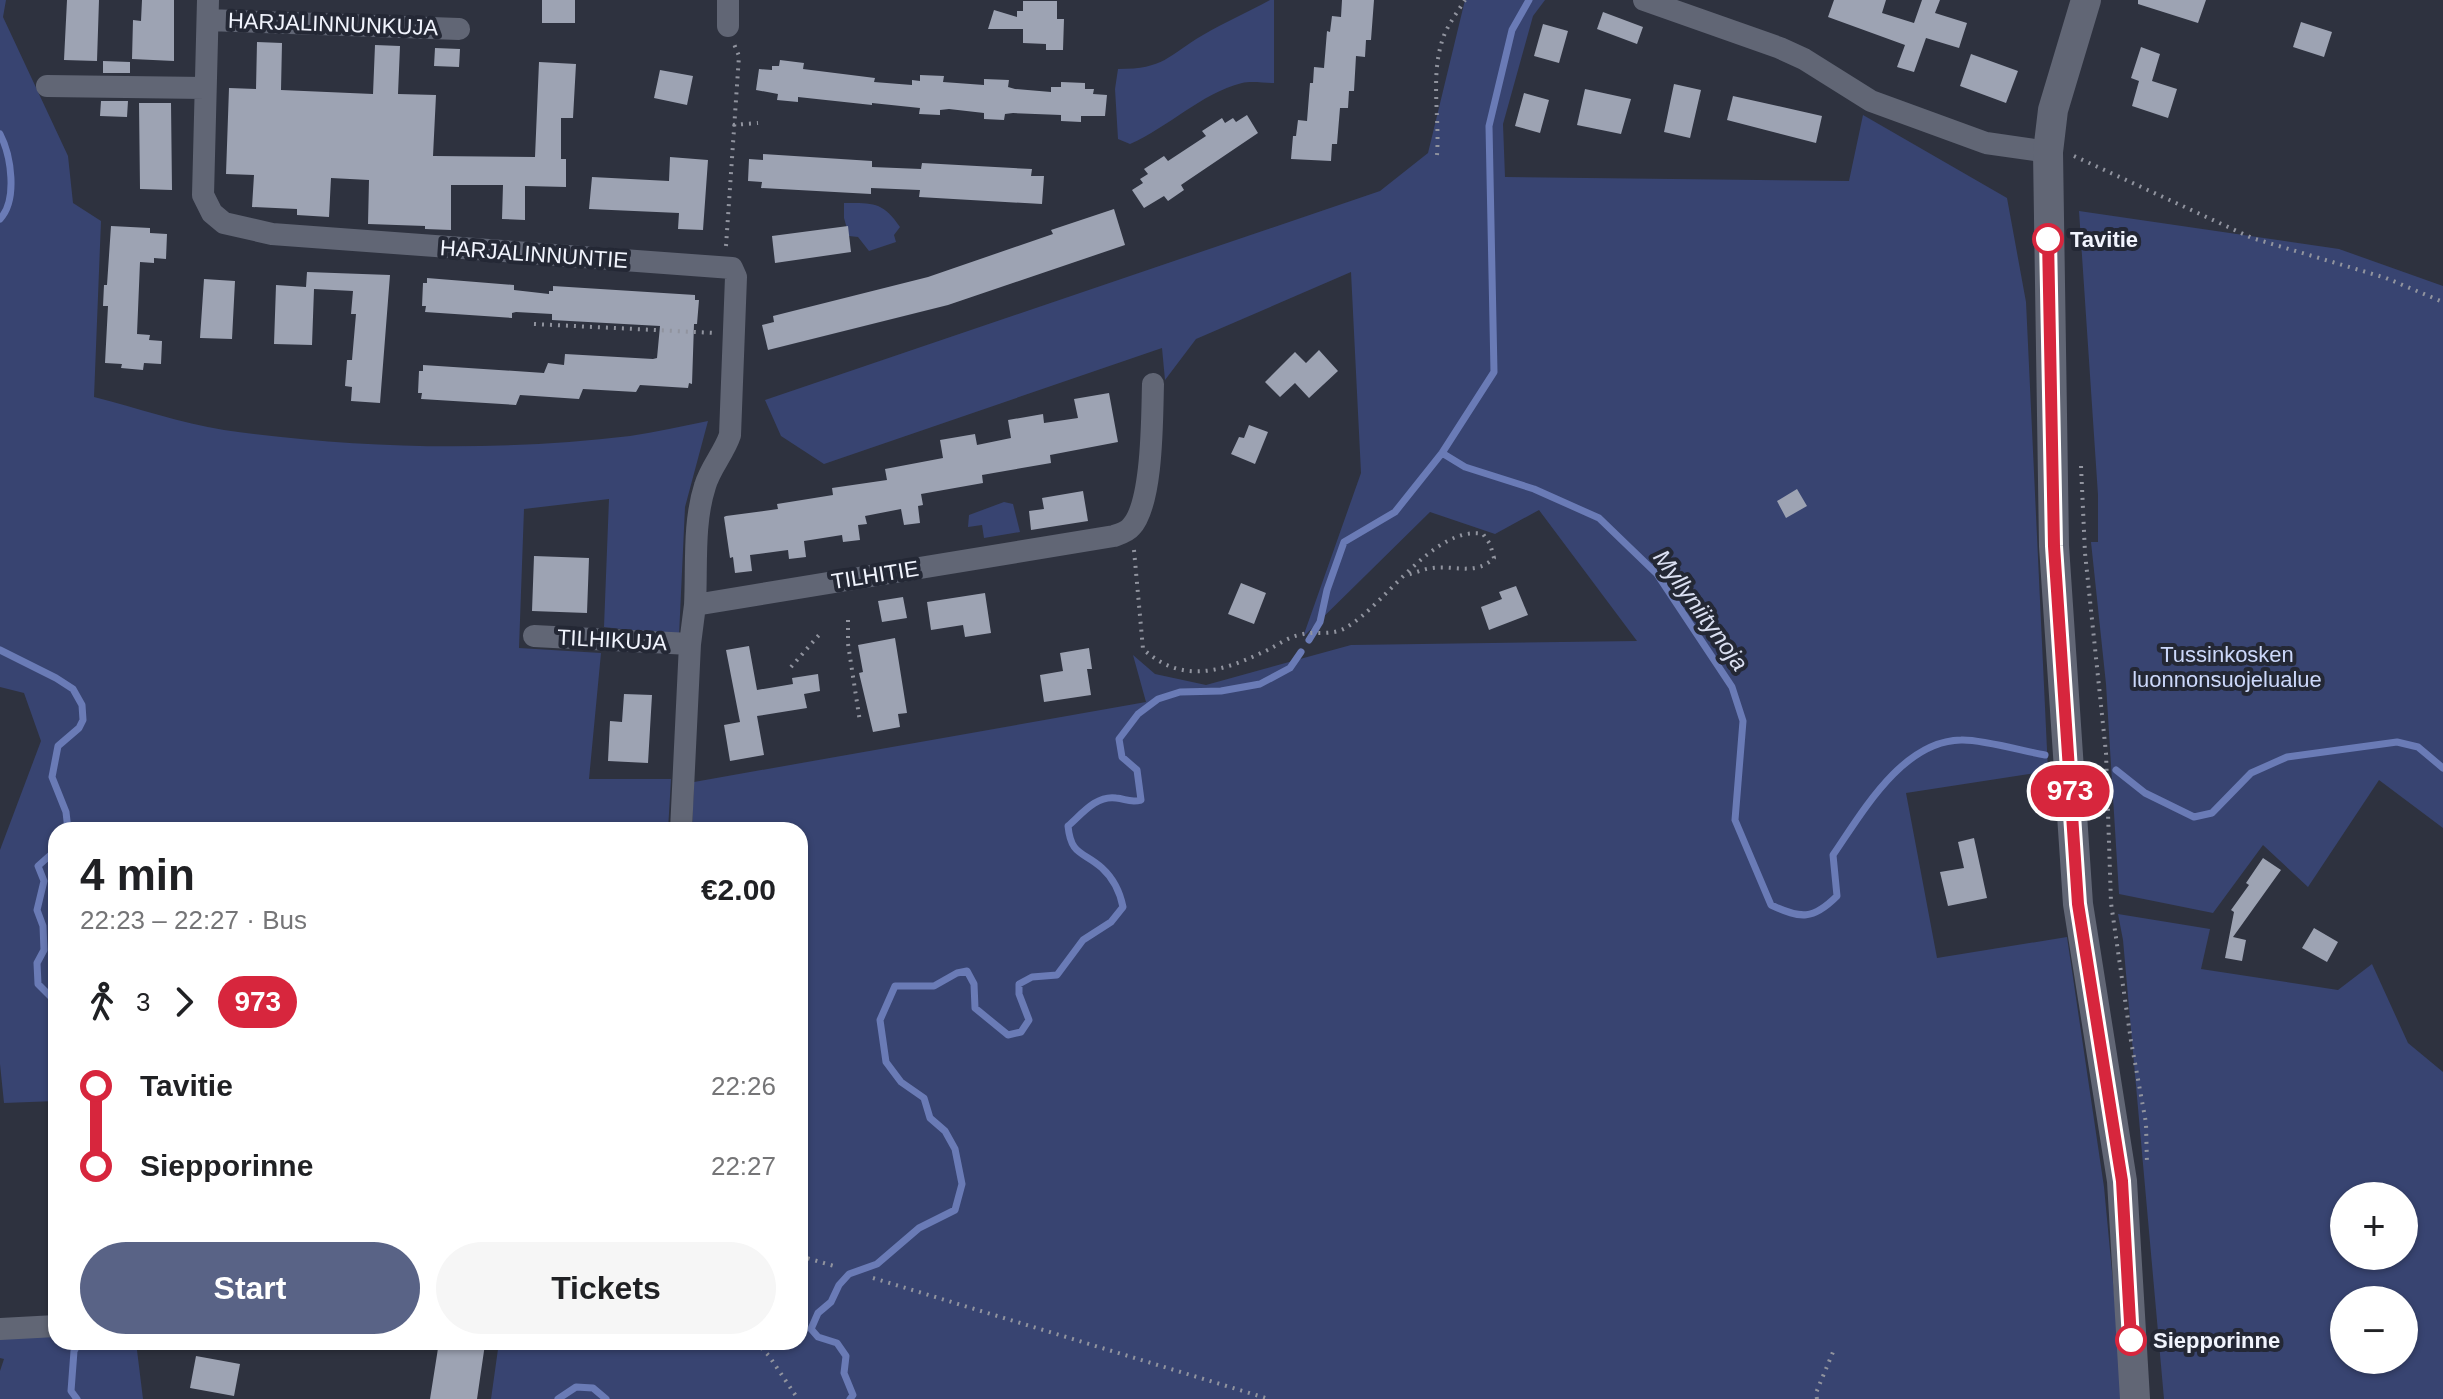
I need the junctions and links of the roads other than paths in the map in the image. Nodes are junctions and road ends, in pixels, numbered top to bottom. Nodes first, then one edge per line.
1 (728, 0) edge
2 (1644, 0) edge
3 (2086, 0) edge
4 (208, 10) edge
5 (728, 26) road end
6 (459, 29) dead end
7 (47, 86) dead end
8 (205, 88) junction
9 (2057, 152) junction
10 (1153, 384) dead end
11 (695, 605) junction
12 (534, 636) dead end
13 (690, 644) junction
14 (681, 822) edge
15 (48, 1326) edge
16 (0, 1329) edge
17 (2135, 1399) edge

1 - 5 street
2 - 9 street
3 - 9 main road
4 - 6 street, HARJALINNUNKUJA
4 - 8 street, HARJALINNUNTIE
7 - 8 street
8 - 11 street, HARJALINNUNTIE
9 - 17 main road
10 - 11 street, TILHITIE
11 - 13 street
12 - 13 street, TILHIKUJA
13 - 14 street
15 - 16 street

